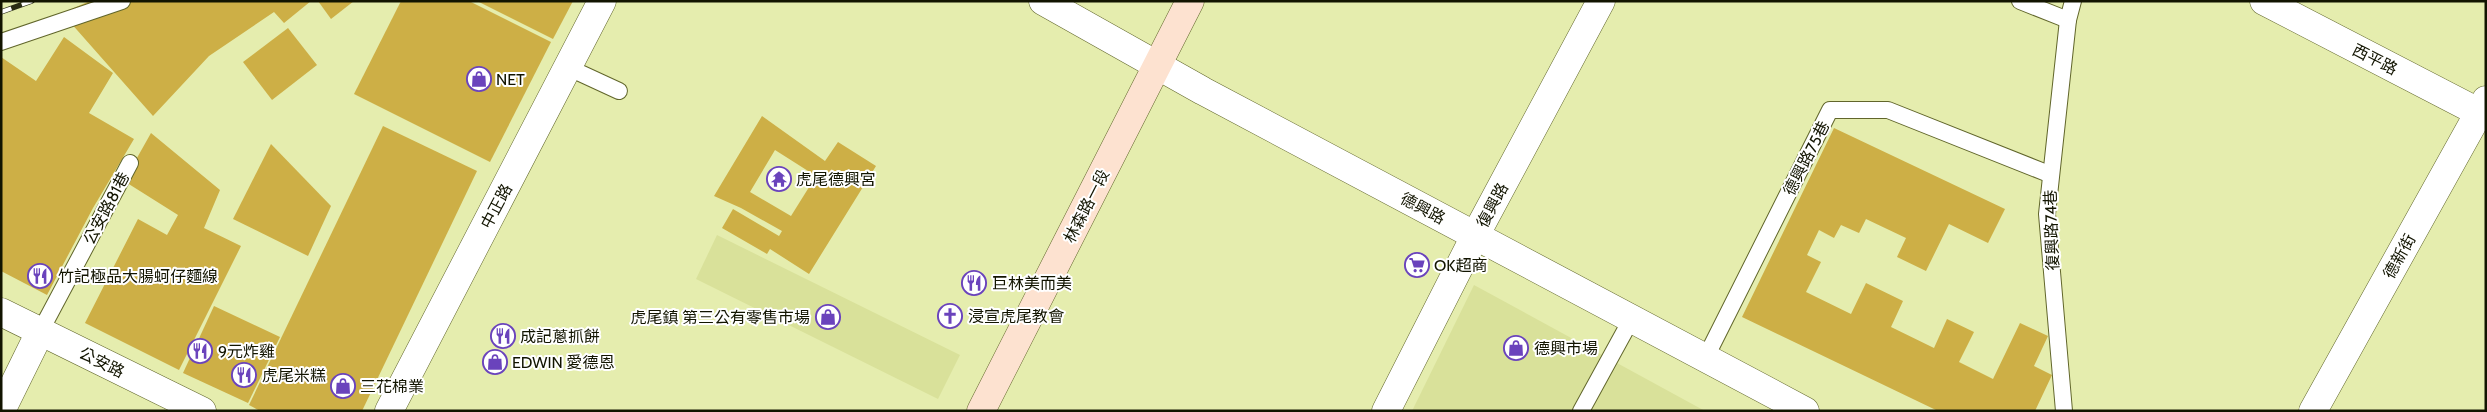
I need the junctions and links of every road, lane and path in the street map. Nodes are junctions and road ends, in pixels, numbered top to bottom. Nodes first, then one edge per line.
1 (122, 1) edge
2 (602, 1) edge
3 (1043, 1) edge
4 (1190, 1) edge
5 (1601, 1) edge
6 (2020, 1) edge
7 (2073, 1) edge
8 (2264, 1) edge
9 (2068, 20) junction
10 (1, 42) edge
11 (1157, 63) junction
12 (567, 67) junction
13 (618, 92) dead end
14 (2484, 110) edge
15 (130, 163) dead end
16 (2050, 174) junction
17 (1475, 236) junction
18 (1, 312) edge
19 (1632, 318) junction
20 (40, 332) junction
21 (1706, 359) junction
22 (1791, 408) edge
23 (1, 411) edge
24 (202, 411) edge
25 (389, 411) edge
26 (981, 411) edge
27 (1386, 411) edge
28 (1581, 411) edge
29 (2064, 411) edge
30 (2313, 411) edge

1 - 10 lane
2 - 12 street, 中正路
3 - 11 street, 德興路
4 - 11 main road, 林森路一段
5 - 17 street, 復興路
6 - 9 lane
7 - 9 lane, 復興路74巷
8 - 14 street, 西平路
9 - 16 lane, 復興路74巷
11 - 17 street, 德興路
11 - 26 main road, 林森路一段
12 - 13 lane
12 - 25 street, 中正路
14 - 30 street, 德新街
15 - 20 lane, 公安路81巷
16 - 21 lane, 德興路75巷
16 - 29 lane, 復興路74巷
17 - 19 street, 德興路
17 - 27 street, 復興路
18 - 20 street, 公安路
19 - 21 street, 德興路
19 - 28 lane
20 - 23 street
20 - 24 street, 公安路
21 - 22 street, 德興路

